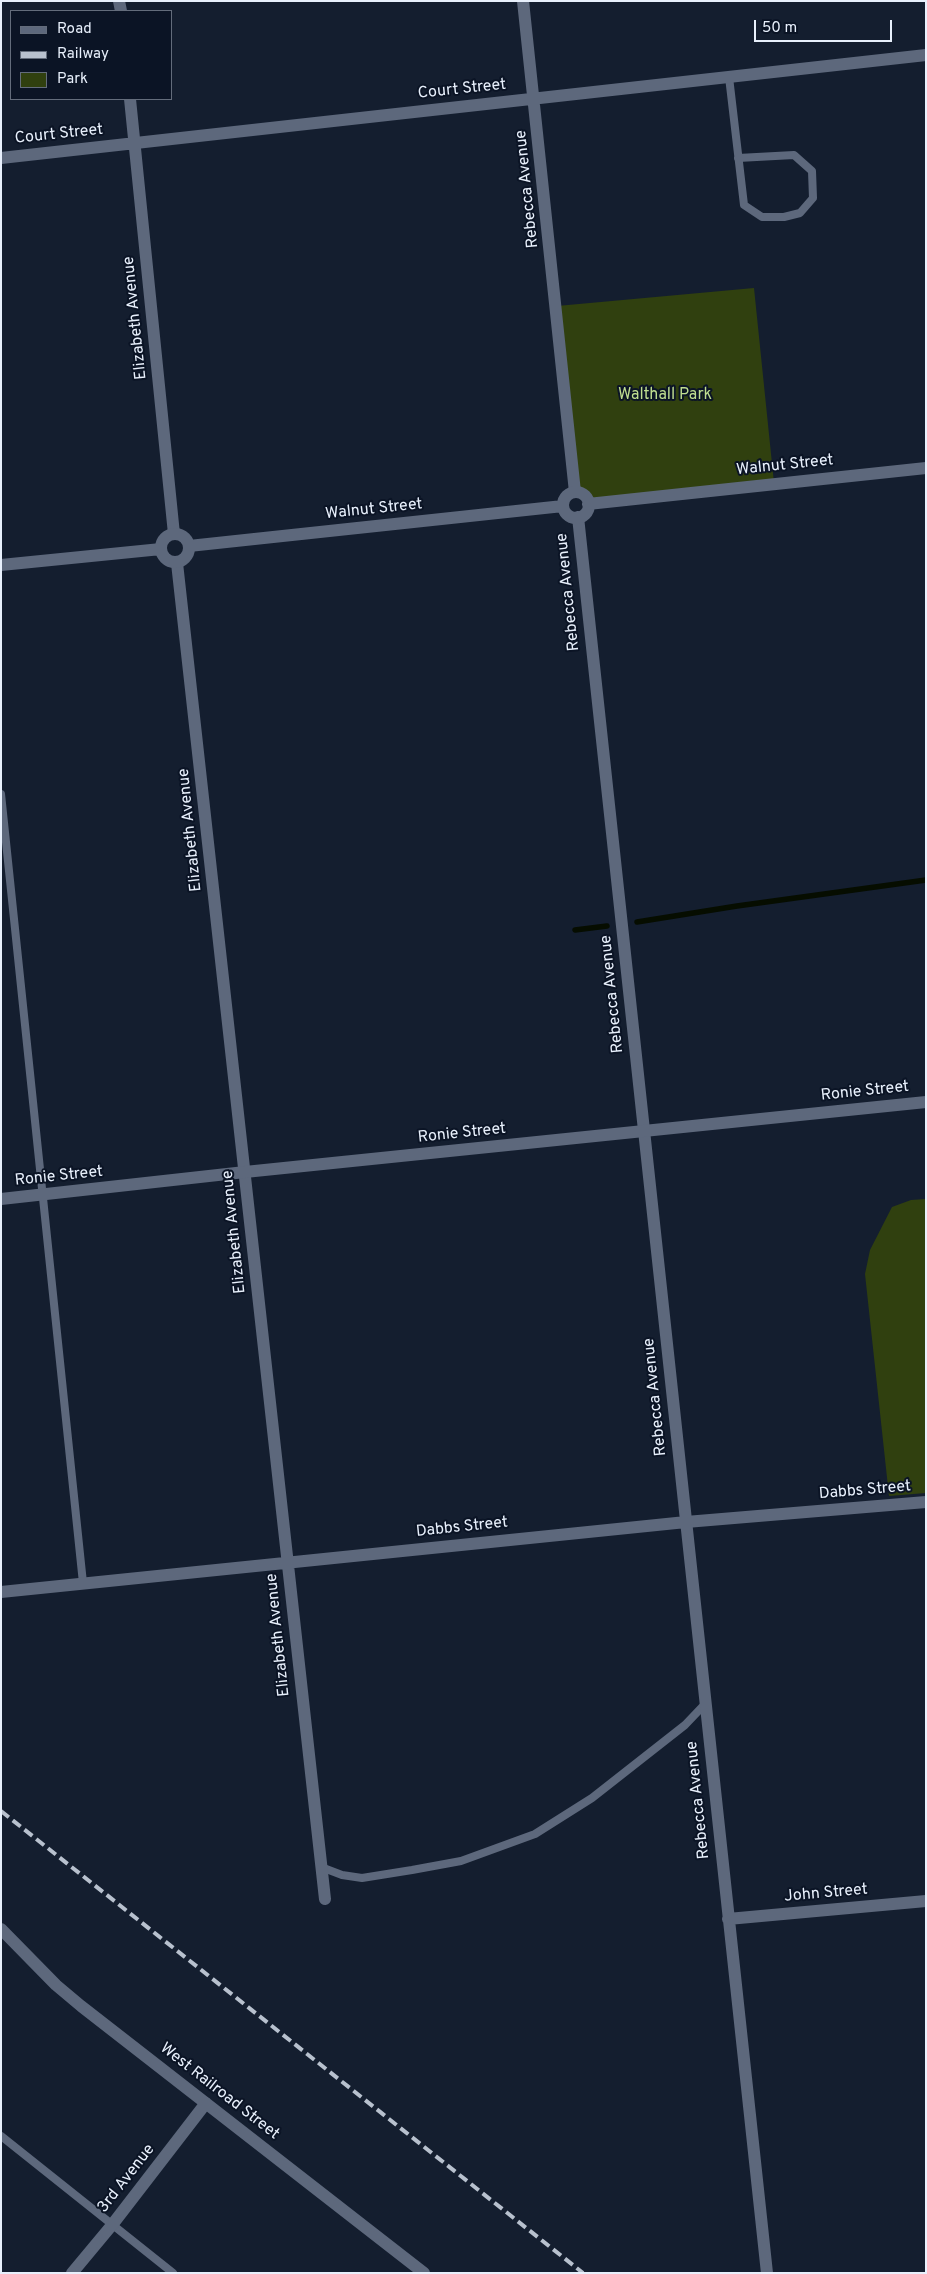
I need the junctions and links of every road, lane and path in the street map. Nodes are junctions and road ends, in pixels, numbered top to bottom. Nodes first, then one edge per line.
1 (523, 1) edge
2 (926, 55) edge
3 (729, 77) junction
4 (534, 98) junction
5 (130, 100) edge
6 (135, 142) junction
7 (1, 158) edge
8 (738, 158) junction
9 (926, 468) edge
10 (575, 492) junction
11 (588, 504) junction
12 (563, 506) junction
13 (578, 518) junction
14 (174, 534) junction
15 (189, 546) junction
16 (161, 550) junction
17 (177, 563) junction
18 (1, 565) edge
19 (1, 794) edge
20 (926, 1102) edge
21 (644, 1132) junction
22 (245, 1172) junction
23 (43, 1195) junction
24 (1, 1199) edge
25 (926, 1502) edge
26 (686, 1522) junction
27 (287, 1562) junction
28 (83, 1583) junction
29 (1, 1592) edge
30 (705, 1704) junction
31 (321, 1867) junction
32 (325, 1899) dead end
33 (926, 1901) edge
34 (728, 1919) junction
35 (1, 1929) edge
36 (206, 2103) junction
37 (1, 2136) edge
38 (112, 2225) junction
39 (72, 2273) edge
40 (173, 2273) edge
41 (424, 2273) edge
42 (767, 2273) edge

1 - 4 street, Rebecca Avenue
2 - 3 street, Court Street
3 - 4 street, Court Street
3 - 8 lane
4 - 6 street, Court Street
4 - 10 street, Rebecca Avenue
5 - 6 street, Elizabeth Avenue
6 - 7 street, Court Street
6 - 14 street, Elizabeth Avenue
8 - 8 lane
9 - 11 street, Walnut Street
10 - 11 street
10 - 12 street
11 - 13 street
12 - 13 street
12 - 15 street, Walnut Street
13 - 21 street, Rebecca Avenue
14 - 15 street
14 - 16 street
15 - 17 street
16 - 17 street
16 - 18 street
17 - 22 street, Elizabeth Avenue
19 - 23 lane
20 - 21 street, Ronie Street
21 - 22 street, Ronie Street
21 - 26 street, Rebecca Avenue
22 - 23 street, Ronie Street
22 - 27 street, Elizabeth Avenue
23 - 24 street, Ronie Street
23 - 28 lane
25 - 26 street, Dabbs Street
26 - 27 street, Dabbs Street
26 - 30 street, Rebecca Avenue
27 - 28 street, Dabbs Street
27 - 31 street, Elizabeth Avenue
28 - 29 street, Dabbs Street
30 - 31 lane
30 - 34 street, Rebecca Avenue
31 - 32 street, Elizabeth Avenue
33 - 34 street, John Street
34 - 42 street, Rebecca Avenue
35 - 36 street, West Railroad Street
36 - 38 street, 3rd Avenue
36 - 41 street, West Railroad Street
37 - 38 lane
38 - 39 street, 3rd Avenue
38 - 40 lane

